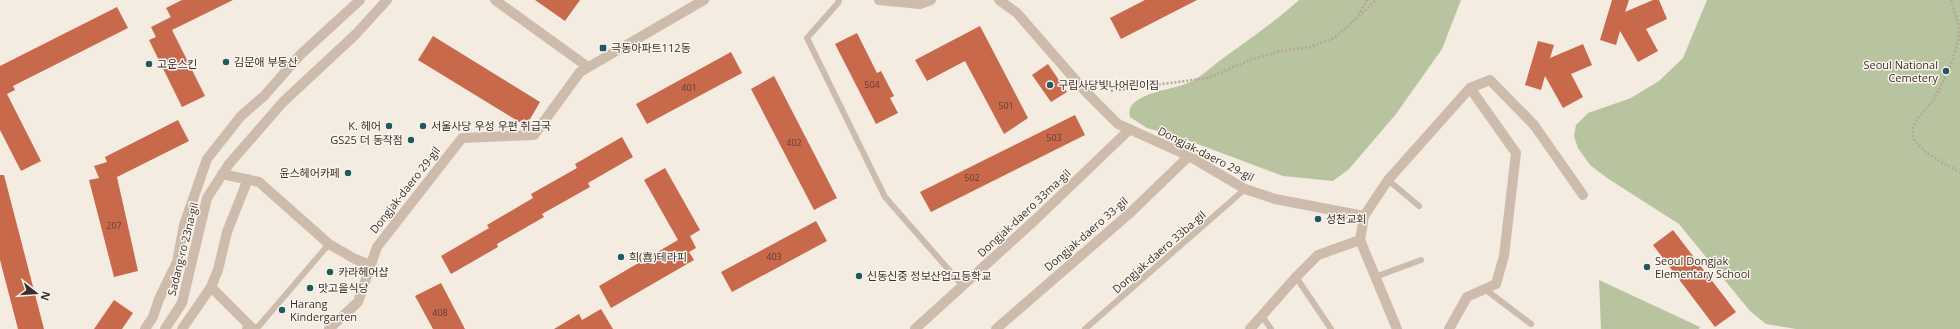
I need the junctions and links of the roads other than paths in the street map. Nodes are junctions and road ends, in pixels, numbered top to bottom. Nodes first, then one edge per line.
1 (360, 0) edge
2 (387, 0) edge
3 (495, 0) edge
4 (704, 0) edge
5 (839, 0) edge
6 (879, 0) edge
7 (931, 0) edge
8 (999, 0) edge
9 (588, 67) junction
10 (1470, 88) junction
11 (1130, 129) junction
12 (1189, 156) junction
13 (222, 174) junction
14 (248, 179) junction
15 (1388, 180) junction
16 (1245, 189) junction
17 (1583, 194) dead end
18 (1419, 206) dead end
19 (1364, 216) junction
20 (184, 225) junction
21 (200, 231) junction
22 (1360, 240) junction
23 (329, 244) junction
24 (1421, 260) dead end
25 (370, 266) junction
26 (1296, 277) junction
27 (1375, 277) junction
28 (963, 286) junction
29 (210, 287) junction
30 (1486, 290) junction
31 (1262, 316) junction
32 (1531, 324) dead end
33 (250, 328) edge
34 (145, 329) edge
35 (165, 329) edge
36 (182, 329) edge
37 (330, 329) edge
38 (915, 329) edge
39 (996, 329) edge
40 (1085, 329) edge
41 (1250, 329) edge
42 (1270, 329) edge
43 (1331, 329) edge
44 (1396, 329) edge
45 (1449, 329) edge

1 - 20 street, Sadang-ro 23na-gil
2 - 13 street, Sadang-ro 23na-gil
3 - 9 street
4 - 9 street, Dongjak-daero 29-gil
5 - 28 lane
6 - 7 street
8 - 11 street, Dongjak-daero 29-gil
9 - 25 street, Dongjak-daero 29-gil
10 - 15 street
10 - 17 street
10 - 30 street
11 - 12 street, Dongjak-daero 29-gil
11 - 28 street, Dongjak-daero 33ma-gil
12 - 16 street, Dongjak-daero 29-gil
12 - 39 street, Dongjak-daero 33-gil
13 - 14 street
13 - 21 street, Sadang-ro 23na-gil
14 - 23 street
14 - 29 street
15 - 18 lane
15 - 19 street
16 - 19 street, Dongjak-daero 29-gil
16 - 40 lane, Dongjak-daero 33ba-gil
19 - 22 street
20 - 21 street
20 - 34 street, Sadang-ro 23na-gil
21 - 35 street, Sadang-ro 23na-gil
22 - 26 street
22 - 27 street
23 - 25 street
23 - 33 lane
24 - 27 lane
25 - 37 street, Dongjak-daero 29-gil
26 - 31 street
26 - 43 lane
27 - 44 street
28 - 38 street, Dongjak-daero 33ma-gil
29 - 33 street
29 - 36 street
30 - 32 lane
30 - 45 street
31 - 41 street
31 - 42 lane

